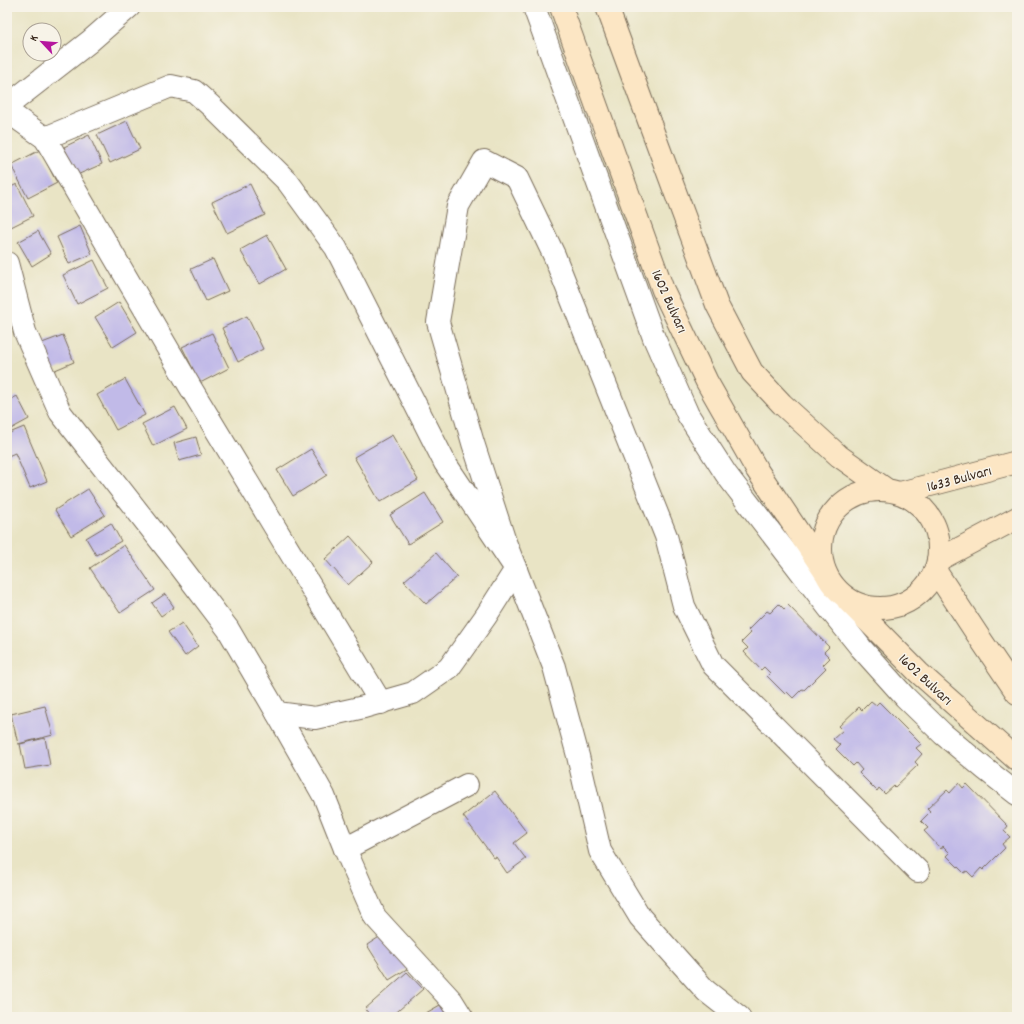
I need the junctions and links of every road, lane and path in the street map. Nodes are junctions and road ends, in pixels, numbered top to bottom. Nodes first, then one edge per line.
1 (129, 7) edge
2 (534, 7) edge
3 (561, 7) edge
4 (607, 7) edge
5 (7, 106) edge
6 (7, 111) edge
7 (45, 138) junction
8 (7, 263) edge
9 (1017, 462) edge
10 (894, 492) junction
11 (1017, 518) edge
12 (936, 565) junction
13 (516, 569) junction
14 (825, 572) junction
15 (840, 594) junction
16 (1017, 693) edge
17 (381, 703) junction
18 (277, 713) junction
19 (1017, 760) edge
20 (467, 785) dead end
21 (1017, 794) edge
22 (345, 849) junction
23 (918, 871) dead end
24 (462, 1017) edge
25 (739, 1017) edge

1 - 5 street
2 - 21 street
3 - 14 street, 1602 Bulvarı
4 - 10 street
6 - 7 street
7 - 13 street
7 - 17 street
8 - 18 street
9 - 10 street, 1633 Bulvarı
10 - 12 street
10 - 14 street, 1602 Bulvarı
11 - 12 street
12 - 15 street, 1602 Bulvarı
12 - 16 street
13 - 17 street
13 - 23 street
13 - 25 street
14 - 15 street, 1602 Bulvarı
15 - 19 street, 1602 Bulvarı
17 - 18 street
18 - 22 street
20 - 22 street
22 - 24 street

